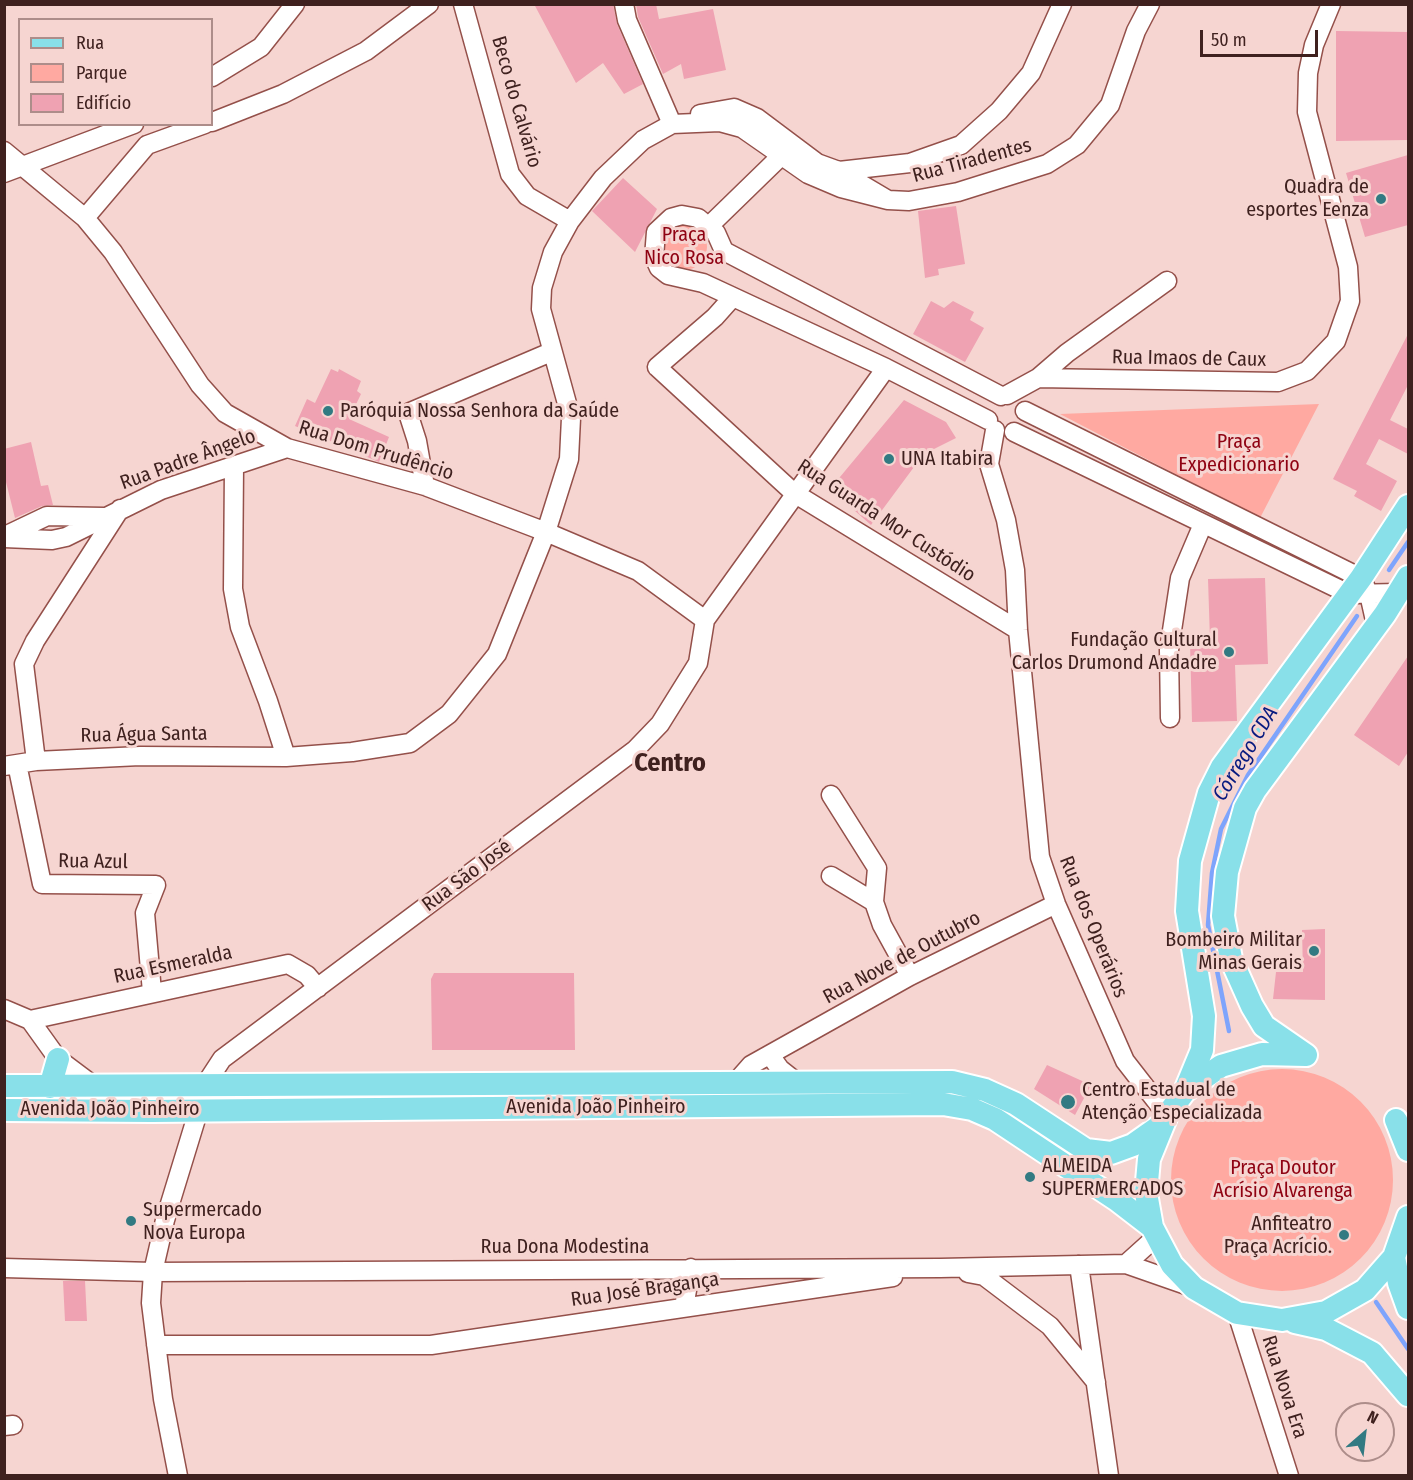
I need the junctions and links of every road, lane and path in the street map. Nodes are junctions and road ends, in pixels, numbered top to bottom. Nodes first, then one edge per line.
1 (295, 4) edge
2 (429, 4) edge
3 (464, 4) edge
4 (624, 4) edge
5 (1150, 4) edge
6 (1331, 4) edge
7 (1062, 5) edge
8 (213, 76) edge
9 (213, 122) edge
10 (678, 123) junction
11 (131, 126) edge
12 (137, 126) edge
13 (199, 126) edge
14 (147, 145) junction
15 (4, 152) edge
16 (782, 155) junction
17 (24, 167) junction
18 (839, 171) junction
19 (4, 172) edge
20 (888, 200) junction
21 (85, 218) junction
22 (570, 221) junction
23 (709, 226) junction
24 (1167, 281) dead end
25 (732, 298) junction
26 (551, 352) junction
27 (1067, 353) junction
28 (929, 360) junction
29 (886, 368) junction
30 (1038, 378) junction
31 (1081, 380) junction
32 (1004, 396) junction
33 (1024, 408) junction
34 (992, 425) junction
35 (1014, 432) junction
36 (287, 448) junction
37 (234, 466) junction
38 (425, 486) junction
39 (794, 493) junction
40 (1408, 506) edge
41 (112, 513) junction
42 (47, 516) junction
43 (1203, 524) junction
44 (546, 532) junction
45 (4, 537) edge
46 (52, 540) junction
47 (1403, 585) edge
48 (1360, 589) junction
49 (705, 620) junction
50 (1376, 625) junction
51 (1018, 630) junction
52 (1170, 718) dead end
53 (286, 757) junction
54 (36, 761) junction
55 (11, 765) edge
56 (831, 795) dead end
57 (831, 876) dead end
58 (874, 902) junction
59 (1056, 904) junction
60 (910, 976) junction
61 (318, 988) junction
62 (152, 992) junction
63 (4, 1009) edge
64 (30, 1020) junction
65 (770, 1055) junction
66 (58, 1059) junction
67 (736, 1082) junction
68 (799, 1084) junction
69 (205, 1085) junction
70 (4, 1086) edge
71 (94, 1086) junction
72 (50, 1087) junction
73 (1185, 1091) junction
74 (199, 1109) junction
75 (4, 1110) edge
76 (1402, 1116) edge
77 (1163, 1120) junction
78 (1408, 1150) edge
79 (1408, 1217) edge
80 (1154, 1232) junction
81 (1394, 1257) junction
82 (1126, 1264) junction
83 (1079, 1265) junction
84 (4, 1268) edge
85 (691, 1268) junction
86 (940, 1268) junction
87 (153, 1272) junction
88 (1194, 1288) junction
89 (684, 1307) junction
90 (1408, 1308) edge
91 (1237, 1313) junction
92 (1282, 1320) junction
93 (156, 1345) junction
94 (1096, 1382) junction
95 (1408, 1395) edge
96 (178, 1476) edge
97 (1109, 1476) edge
98 (1289, 1476) edge

1 - 8 street
2 - 9 street
3 - 22 street, Beco do Calvário
4 - 10 street
5 - 20 street, Rua Tiradentes
6 - 31 street, Rua Imaos de Caux
7 - 18 street
10 - 16 street, Rua Tiradentes
10 - 18 street
10 - 22 street
11 - 17 street
12 - 14 street
13 - 14 street
14 - 21 street
15 - 17 street, Rua Dom Prudêncio
16 - 20 street, Rua Tiradentes
16 - 23 street
17 - 19 street
17 - 21 street, Rua Dom Prudêncio
18 - 20 street
21 - 36 street, Rua Dom Prudêncio
22 - 26 street, Rua Água Santa
23 - 25 street
23 - 28 street
24 - 27 street
25 - 29 street
25 - 39 street, Rua Guarda Mor Custódio
26 - 38 street
26 - 44 street, Rua Água Santa
27 - 30 street
27 - 31 street
28 - 29 street
28 - 32 street
29 - 34 street
29 - 39 street
30 - 31 street, Rua Imaos de Caux
30 - 32 street
30 - 33 street
32 - 33 street
32 - 34 street
33 - 35 street
33 - 48 street
34 - 35 street
34 - 51 street, Rua dos Operários
35 - 43 street
36 - 37 street, Rua Padre Ângelo
36 - 38 street, Rua Dom Prudêncio
37 - 41 street, Rua Padre Ângelo
37 - 53 street
38 - 44 street, Rua Dom Prudêncio
39 - 49 street
39 - 51 street, Rua Guarda Mor Custódio
40 - 48 main road
41 - 42 street, Rua Padre Ângelo
41 - 46 street, Rua Padre Ângelo
41 - 54 street
42 - 45 street, Rua Padre Ângelo
42 - 46 street
43 - 48 street
43 - 52 street
44 - 49 street, Rua Dom Prudêncio
44 - 53 street, Rua Água Santa
45 - 46 street, Rua Padre Ângelo
47 - 48 street
47 - 50 main road
48 - 50 street
48 - 73 main road
49 - 61 street, Rua São José
50 - 73 main road
51 - 59 street, Rua dos Operários
53 - 54 street, Rua Água Santa
54 - 55 street, Rua Água Santa
55 - 62 street, Rua Azul
56 - 58 street
57 - 58 street
58 - 60 street
59 - 60 street, Rua Nove de Outubro
59 - 77 street, Rua dos Operários
60 - 65 street, Rua Nove de Outubro
61 - 62 street, Rua Esmeralda
61 - 69 street, Rua São José
62 - 64 street, Rua Esmeralda
63 - 64 street
64 - 66 street
65 - 67 street, Rua Nove de Outubro
65 - 68 street
66 - 71 street
66 - 72 main road
67 - 68 main road, Avenida João Pinheiro
67 - 69 main road, Avenida João Pinheiro
68 - 77 main road, Avenida João Pinheiro
69 - 71 main road, Avenida João Pinheiro
69 - 74 main road, Rua São José
70 - 72 main road, Avenida João Pinheiro
71 - 72 main road, Avenida João Pinheiro
73 - 77 main road
74 - 75 main road, Avenida João Pinheiro
74 - 80 main road, Avenida João Pinheiro
74 - 87 street
76 - 78 main road
77 - 80 main road
79 - 81 main road
80 - 82 street
80 - 88 main road
81 - 90 main road
81 - 92 main road
82 - 83 street, Rua Dona Modestina
82 - 88 street, Rua Dona Modestina
83 - 86 street, Rua Dona Modestina
83 - 94 street
84 - 87 street, Rua Dona Modestina
85 - 86 street, Rua Dona Modestina
85 - 87 street, Rua Dona Modestina
85 - 89 street
86 - 89 street, Rua José Bragança
86 - 94 street, Rua José Bragança
87 - 93 street
88 - 91 main road
89 - 93 street, Rua José Bragança
91 - 92 main road
91 - 98 street, Rua Nova Era
92 - 95 main road
93 - 96 street
94 - 97 street

